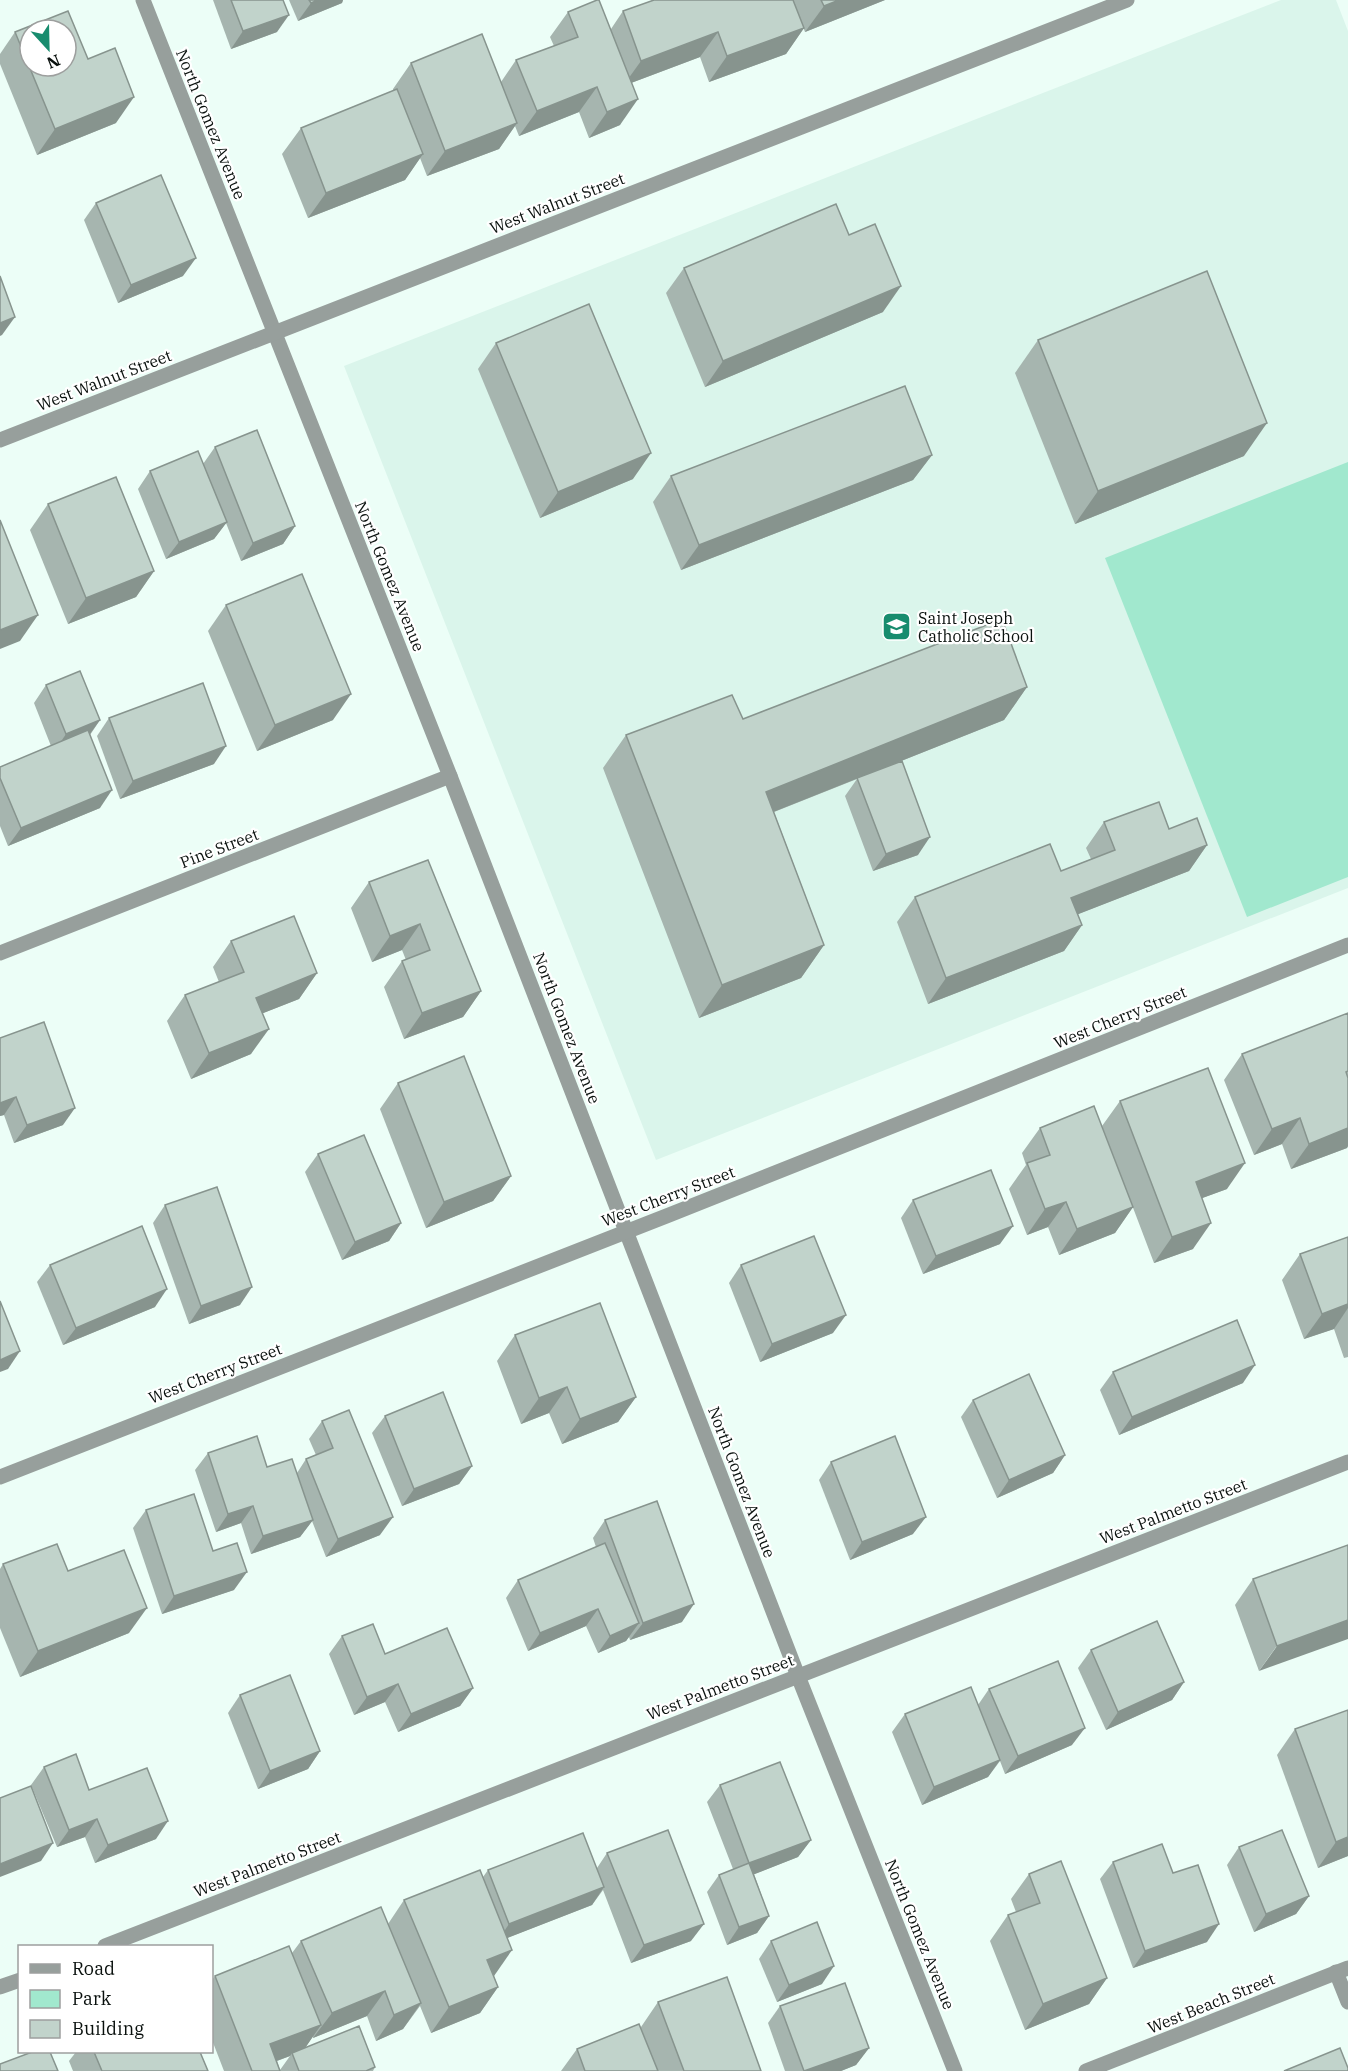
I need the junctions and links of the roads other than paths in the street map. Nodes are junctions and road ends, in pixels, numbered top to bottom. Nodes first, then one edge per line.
1 (142, 0) edge
2 (1127, 0) edge
3 (274, 333) junction
4 (0, 440) edge
5 (450, 776) junction
6 (1348, 945) edge
7 (0, 953) edge
8 (626, 1232) junction
9 (1348, 1462) edge
10 (0, 1477) edge
11 (798, 1676) junction
12 (110, 1945) edge
13 (1342, 1970) edge
14 (18, 1981) edge
15 (0, 1988) edge
16 (1348, 2002) edge
17 (955, 2071) edge
18 (1086, 2071) edge

1 - 3 street, North Gomez Avenue
2 - 3 street, West Walnut Street
3 - 4 street, West Walnut Street
3 - 5 street, North Gomez Avenue
5 - 7 street, Pine Street
5 - 8 street, North Gomez Avenue
6 - 8 street, West Cherry Street
8 - 10 street, West Cherry Street
8 - 11 street, North Gomez Avenue
9 - 11 street, West Palmetto Street
11 - 12 street, West Palmetto Street
11 - 17 street, North Gomez Avenue
13 - 16 street
13 - 18 street, West Beach Street
14 - 15 street

